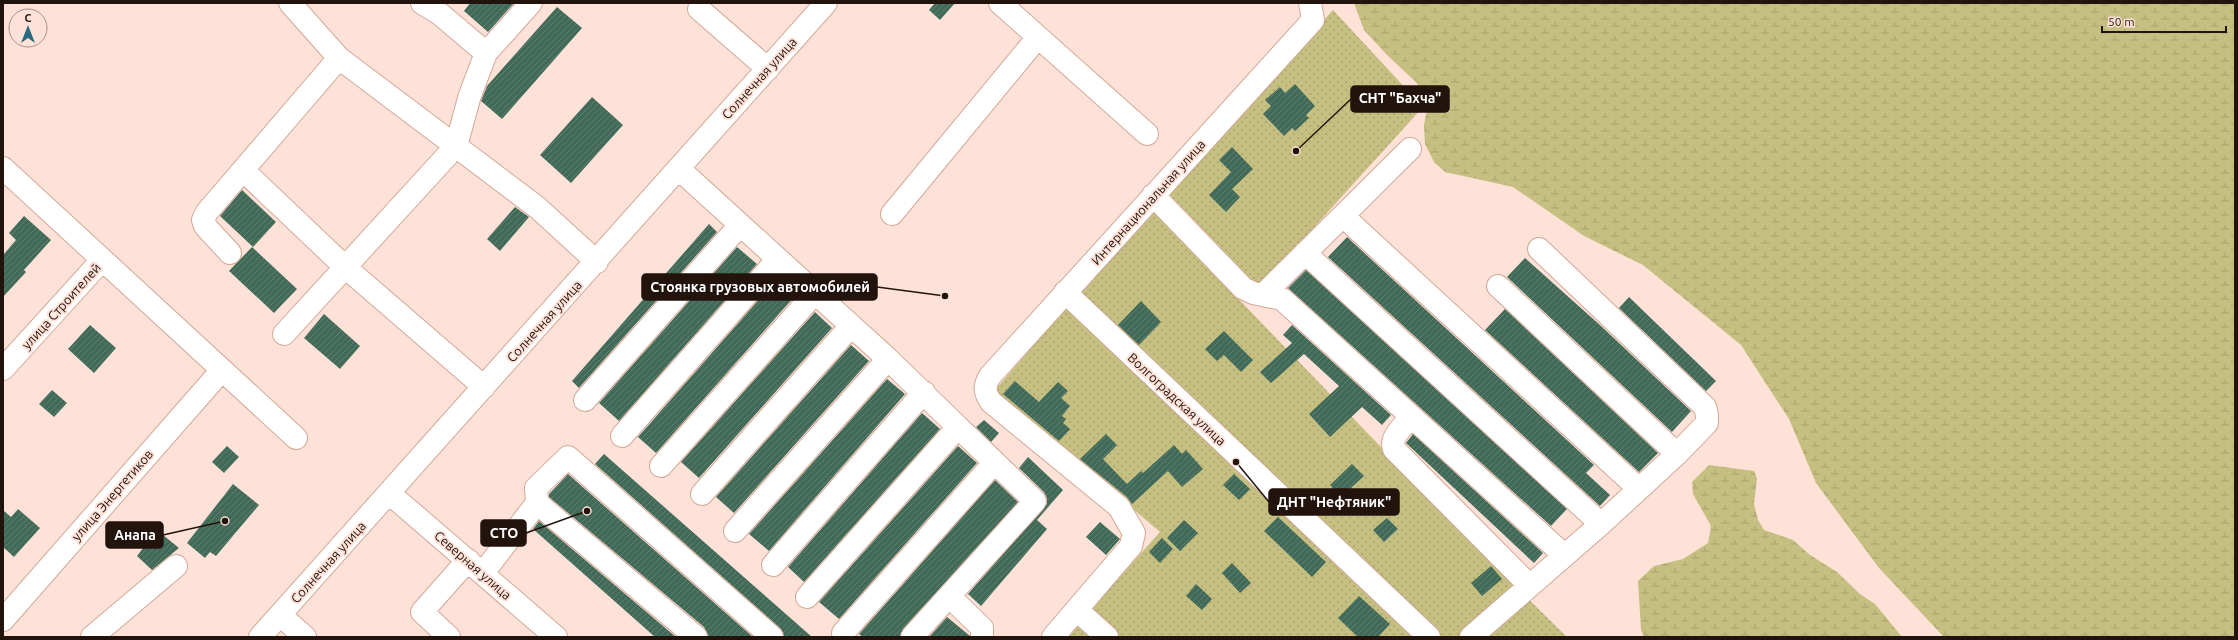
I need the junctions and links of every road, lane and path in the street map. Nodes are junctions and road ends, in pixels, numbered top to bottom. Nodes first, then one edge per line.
1 (290, 3) edge
2 (422, 3) edge
3 (532, 3) edge
4 (826, 3) edge
5 (1000, 3) edge
6 (445, 8) edge
7 (699, 9) dead end
8 (1311, 12) edge
9 (1038, 37) junction
10 (486, 53) junction
11 (339, 58) junction
12 (768, 69) junction
13 (1147, 134) dead end
14 (456, 146) junction
15 (1410, 149) dead end
16 (3, 168) edge
17 (679, 169) junction
18 (243, 170) junction
19 (1153, 195) junction
20 (892, 214) dead end
21 (1343, 216) junction
22 (740, 225) junction
23 (1538, 249) dead end
24 (230, 253) dead end
25 (1305, 253) junction
26 (778, 259) junction
27 (102, 260) junction
28 (597, 262) junction
29 (345, 267) junction
30 (1498, 286) dead end
31 (1065, 292) junction
32 (815, 293) junction
33 (1263, 295) junction
34 (851, 326) junction
35 (284, 334) dead end
36 (888, 359) junction
37 (3, 369) edge
38 (222, 370) junction
39 (484, 387) junction
40 (924, 392) junction
41 (585, 400) dead end
42 (1412, 417) junction
43 (958, 427) junction
44 (622, 436) dead end
45 (296, 438) dead end
46 (1677, 454) junction
47 (994, 463) junction
48 (661, 466) dead end
49 (1639, 489) junction
50 (389, 493) junction
51 (702, 494) dead end
52 (537, 503) junction
53 (1600, 524) junction
54 (735, 531) dead end
55 (1564, 555) junction
56 (773, 565) dead end
57 (176, 566) dead end
58 (475, 567) junction
59 (1529, 585) junction
60 (949, 596) junction
61 (807, 597) dead end
62 (1076, 610) junction
63 (280, 615) junction
64 (3, 620) edge
65 (843, 633) dead end
66 (554, 636) edge
67 (92, 637) edge
68 (260, 637) edge
69 (305, 637) edge
70 (449, 637) edge
71 (696, 637) edge
72 (772, 637) edge
73 (912, 637) edge
74 (982, 637) edge
75 (1053, 637) edge
76 (1107, 637) edge
77 (1429, 637) edge
78 (1471, 637) edge

1 - 11 street
2 - 6 street
3 - 10 street
4 - 12 street, Солнечная улица
5 - 9 street
6 - 10 street
7 - 12 street
8 - 19 street, Интернациональная улица
9 - 13 street
9 - 20 street
10 - 14 street
11 - 14 street
11 - 18 street
12 - 17 street, Солнечная улица
14 - 28 street
14 - 29 street
15 - 21 street
16 - 27 street
17 - 22 street
17 - 28 street, Солнечная улица
18 - 24 street
18 - 29 street
19 - 31 street, Интернациональная улица
19 - 33 street
21 - 25 street
21 - 49 street
22 - 26 street
22 - 41 street
23 - 46 street
25 - 33 street
25 - 53 street
26 - 32 street
26 - 44 street
27 - 37 street, улица Строителей
27 - 38 street
28 - 39 street, Солнечная улица
29 - 35 street
29 - 39 street
30 - 46 street
31 - 62 street, Интернациональная улица
31 - 77 street, Волгоградская улица
32 - 34 street
32 - 48 street
33 - 42 street
34 - 36 street
34 - 51 street
36 - 40 street
36 - 54 street
38 - 45 street
38 - 64 street, улица Энергетиков
39 - 50 street, Солнечная улица
40 - 43 street
40 - 56 street
42 - 55 street
42 - 59 street
43 - 47 street
43 - 61 street
46 - 49 street
47 - 60 street
47 - 65 street
49 - 53 street
50 - 58 street, Северная улица
50 - 63 street, Солнечная улица
52 - 58 street
52 - 71 street
52 - 72 street
53 - 55 street
55 - 59 street
57 - 67 street
58 - 66 street, Северная улица
58 - 70 street
59 - 78 street
60 - 73 street
60 - 74 street
62 - 75 street
62 - 76 street
63 - 68 street, Солнечная улица
63 - 69 street

